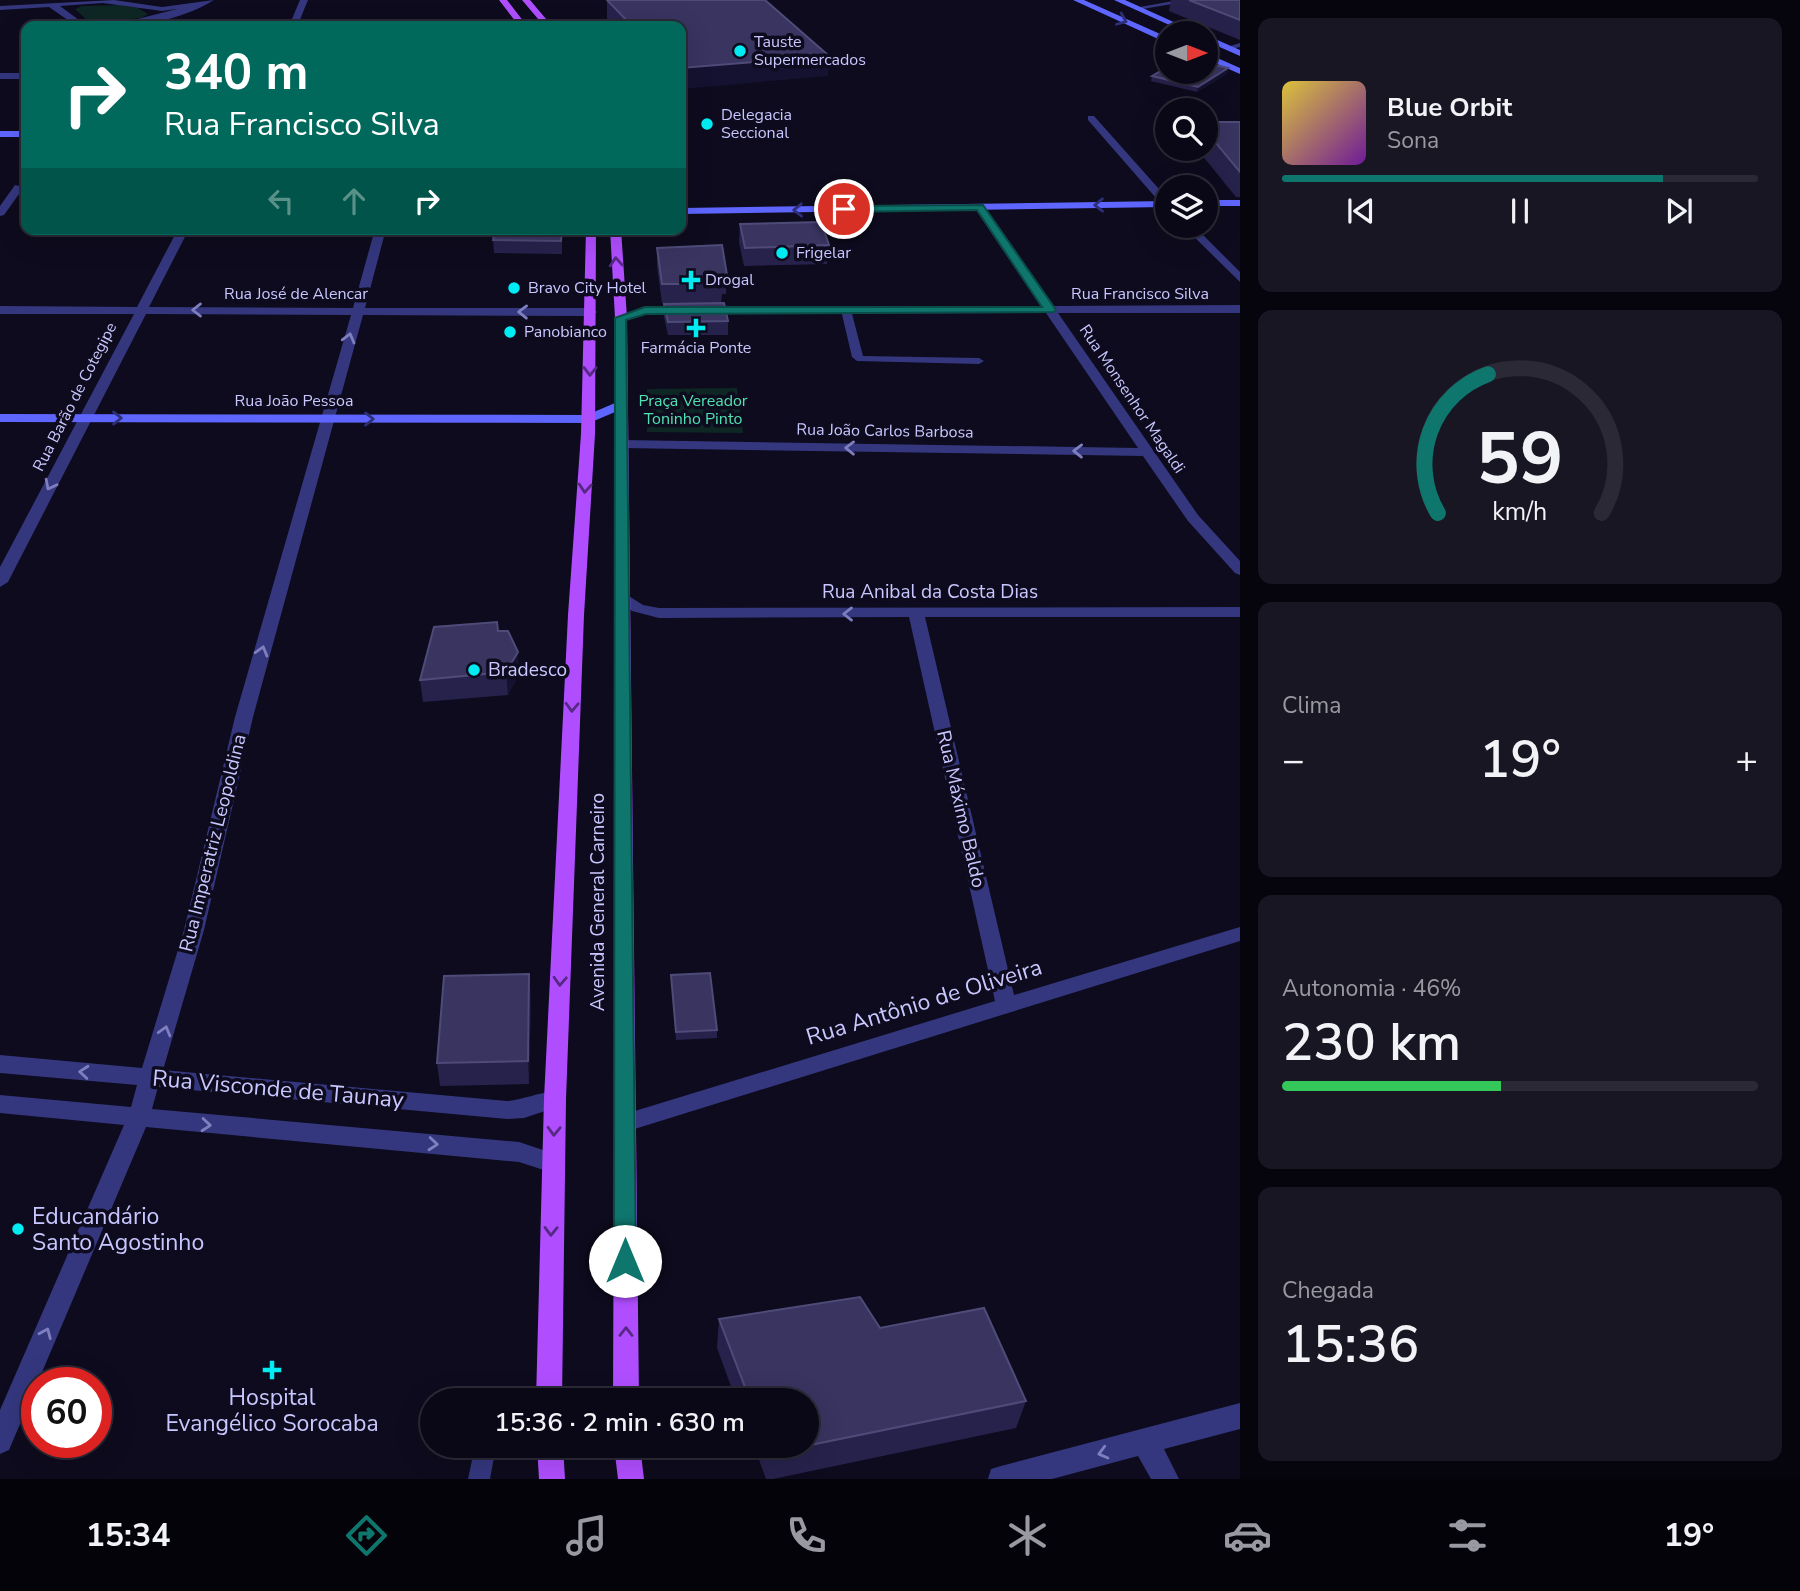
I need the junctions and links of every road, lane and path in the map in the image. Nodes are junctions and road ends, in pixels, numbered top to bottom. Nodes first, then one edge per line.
1 (210, 0) edge
2 (304, 0) edge
3 (503, 0) edge
4 (526, 0) edge
5 (1077, 0) edge
6 (1118, 0) edge
7 (1192, 0) edge
8 (82, 2) edge
9 (46, 4) junction
10 (199, 4) junction
11 (0, 8) edge
12 (60, 8) junction
13 (154, 8) junction
14 (1137, 8) junction
15 (70, 21) edge
16 (148, 21) edge
17 (149, 21) edge
18 (295, 21) edge
19 (519, 21) edge
20 (544, 21) edge
21 (1167, 21) edge
22 (1155, 35) edge
23 (1218, 44) edge
24 (1240, 45) edge
25 (1227, 48) junction
26 (1240, 53) edge
27 (1218, 61) edge
28 (1240, 71) edge
29 (0, 76) edge
30 (21, 76) edge
31 (1091, 118) dead end
32 (0, 134) edge
33 (21, 134) edge
34 (19, 187) dead end
35 (1155, 190) edge
36 (1240, 203) edge
37 (1155, 204) edge
38 (1218, 204) edge
39 (979, 207) junction
40 (686, 211) edge
41 (0, 213) edge
42 (181, 235) edge
43 (379, 235) edge
44 (591, 235) edge
45 (615, 235) edge
46 (1200, 238) edge
47 (1240, 279) edge
48 (1240, 309) edge
49 (0, 310) edge
50 (141, 310) junction
51 (357, 310) junction
52 (846, 310) junction
53 (1050, 310) junction
54 (591, 312) junction
55 (621, 318) junction
56 (979, 361) dead end
57 (622, 404) junction
58 (0, 418) edge
59 (83, 418) junction
60 (327, 419) junction
61 (589, 419) junction
62 (622, 444) junction
63 (1146, 452) junction
64 (1240, 570) edge
65 (0, 582) edge
66 (624, 598) junction
67 (1240, 612) edge
68 (916, 614) junction
69 (1240, 934) edge
70 (1006, 1004) junction
71 (0, 1064) edge
72 (152, 1078) junction
73 (555, 1100) junction
74 (0, 1104) edge
75 (138, 1119) junction
76 (625, 1123) junction
77 (552, 1163) junction
78 (549, 1388) edge
79 (626, 1388) edge
80 (1240, 1416) edge
81 (0, 1441) edge
82 (1146, 1441) junction
83 (483, 1458) edge
84 (551, 1458) edge
85 (628, 1458) edge
86 (479, 1479) edge
87 (552, 1479) edge
88 (631, 1479) edge
89 (1001, 1479) edge
90 (1166, 1479) edge

1 - 10 street
2 - 18 street
3 - 19 main road
4 - 20 main road
5 -> 22 main road
6 - 14 main road
7 - 14 lane
8 - 9 street
8 - 12 street
8 - 13 street
9 - 11 street
9 - 12 street
10 - 13 street
10 - 17 street
12 - 15 street
13 - 16 street
14 - 21 main road
23 - 25 main road
24 - 25 lane
25 - 26 main road
27 - 28 main road
29 - 30 street
31 - 35 street
32 - 33 main road
34 - 41 street
36 - 38 main road
37 -> 39 main road
39 -> 40 main road
39 - 53 street, Rua Monsenhor Magaldi
42 - 50 street, Rua Barão de Cotegipe
43 - 51 street, Rua Imperatriz Leopoldina
44 - 54 main road, Avenida General Carneiro
55 -> 45 main road, Avenida General Carneiro
46 - 47 street
48 - 53 street, Rua Francisco Silva
49 - 50 street, Rua José de Alencar
51 -> 50 street, Rua José de Alencar
50 - 59 street, Rua Barão de Cotegipe
54 -> 51 street, Rua José de Alencar
60 -> 51 street, Rua Imperatriz Leopoldina
52 - 53 street, Rua Francisco Silva
52 - 55 street, Rua Francisco Silva
52 - 56 lane
53 - 63 street, Rua Monsenhor Magaldi
54 -> 61 main road, Avenida General Carneiro
55 - 57 main road, Avenida General Carneiro
57 - 61 main road
57 - 62 main road, Avenida General Carneiro
58 - 59 main road, Rua João Pessoa
59 -> 60 main road, Rua João Pessoa
59 -> 65 street, Rua Barão de Cotegipe
60 -> 61 main road, Rua João Pessoa
72 -> 60 street, Rua Imperatriz Leopoldina
61 -> 73 main road, Avenida General Carneiro
63 -> 62 street, Rua João Carlos Barbosa
62 - 66 main road, Avenida General Carneiro
63 - 64 street, Rua Monsenhor Magaldi
68 -> 66 street, Rua Anibal da Costa Dias
66 - 76 main road, Avenida General Carneiro
67 - 68 street, Rua Anibal da Costa Dias
68 - 70 street, Rua Máximo Baldo
69 - 70 street, Rua Antônio de Oliveira
70 - 76 street, Rua Antônio de Oliveira
72 -> 71 street, Rua Visconde de Taunay
72 - 73 street, Rua Visconde de Taunay
72 - 75 street, Rua Imperatriz Leopoldina
73 -> 77 main road, Avenida General Carneiro
74 - 75 street, Rua Visconde de Taunay
75 -> 77 street, Rua Visconde de Taunay
81 -> 75 street, Rua Imperatriz Leopoldina
79 -> 76 main road, Avenida General Carneiro
77 -> 78 main road, Avenida General Carneiro
80 - 82 street
82 -> 89 street
82 - 90 street
83 - 86 lane
84 - 87 main road
85 - 88 main road

